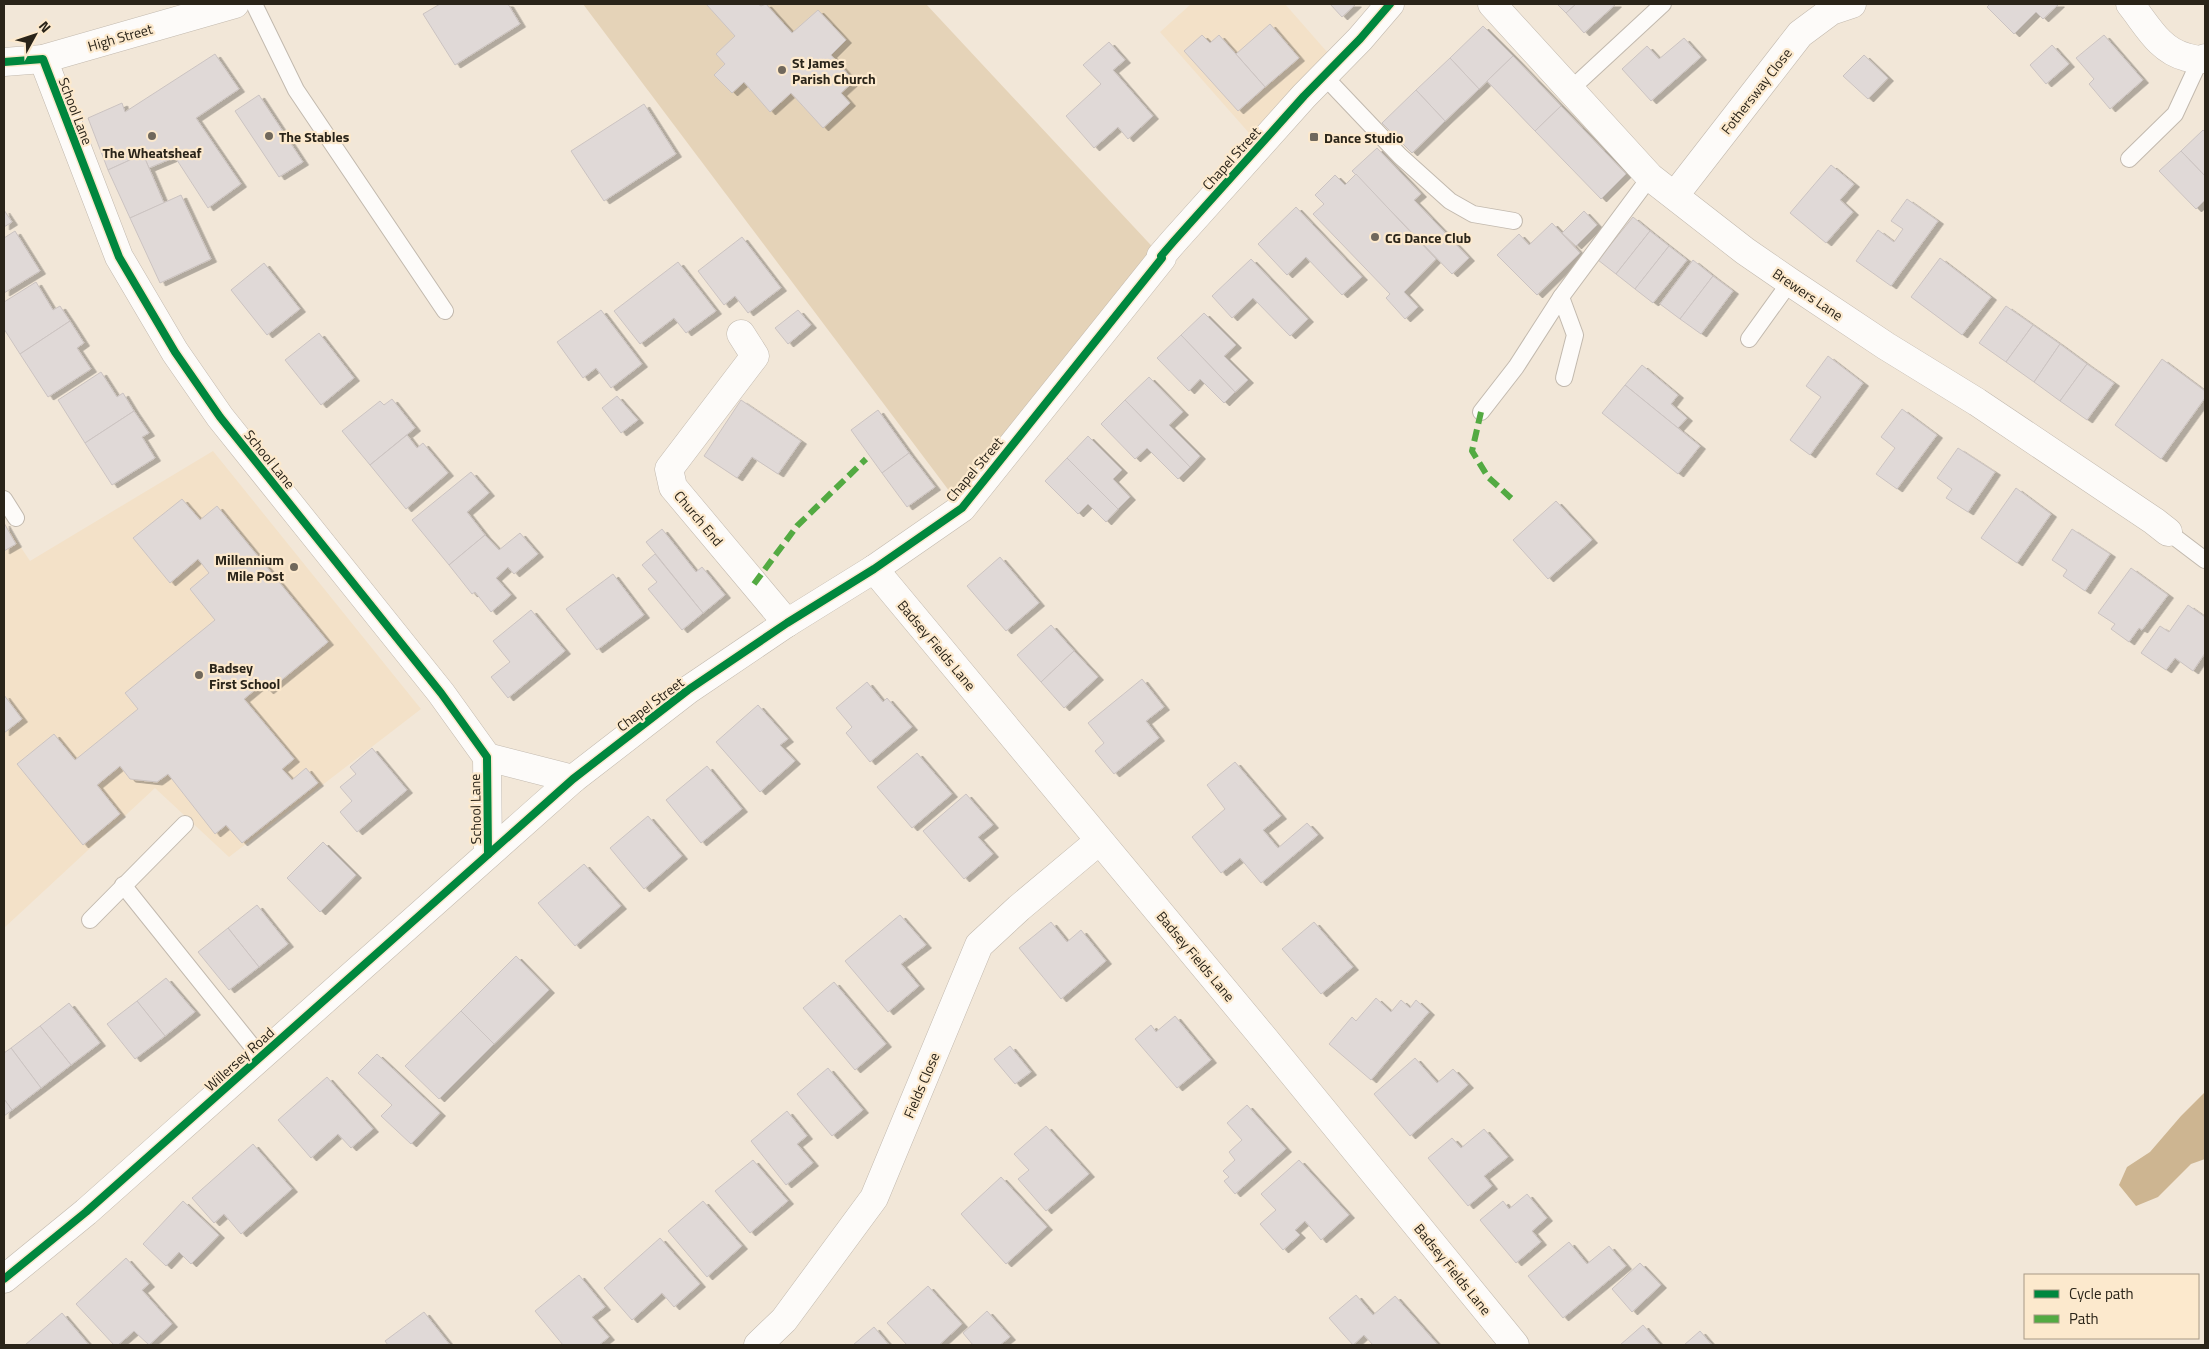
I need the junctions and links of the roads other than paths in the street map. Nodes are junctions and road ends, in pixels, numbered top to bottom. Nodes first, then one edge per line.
1 (235, 4) edge
2 (254, 4) edge
3 (1390, 4) edge
4 (1492, 4) edge
5 (1663, 4) edge
6 (1852, 4) edge
7 (2130, 4) edge
8 (42, 59) junction
9 (2202, 59) edge
10 (4, 62) edge
11 (1324, 76) junction
12 (1570, 90) junction
13 (2130, 159) dead end
14 (1650, 177) junction
15 (1675, 195) junction
16 (1514, 221) dead end
17 (1790, 282) junction
18 (1561, 297) junction
19 (445, 311) dead end
20 (741, 334) dead end
21 (1749, 339) dead end
22 (1564, 378) dead end
23 (1481, 412) dead end
24 (4, 498) edge
25 (16, 518) dead end
26 (2168, 532) joint
27 (2205, 560) edge
28 (874, 569) junction
29 (786, 623) junction
30 (487, 757) junction
31 (573, 779) junction
32 (185, 824) dead end
33 (1099, 841) junction
34 (488, 854) junction
35 (123, 886) junction
36 (90, 920) dead end
37 (260, 1056) junction
38 (4, 1279) edge
39 (758, 1345) edge
40 (1515, 1345) edge

1 - 8 street, High Street
2 - 19 lane
3 - 11 street, Chapel Street
4 - 12 street, Brewers Lane
5 - 12 lane
6 - 15 street, Fothersway Close
7 - 9 street
8 - 10 street, High Street
8 - 30 street, School Lane
9 - 13 lane
11 - 16 lane
11 - 28 street, Chapel Street
12 - 14 street, Brewers Lane
14 - 15 street, Brewers Lane
14 - 18 lane
15 - 17 street, Brewers Lane
17 - 21 lane
17 - 26 street, Brewers Lane
18 - 22 lane
18 - 23 lane
20 - 29 street, Church End
24 - 25 lane
26 - 27 lane
28 - 29 street, Chapel Street
28 - 33 street, Badsey Fields Lane
29 - 31 street, Chapel Street
30 - 31 street, School Lane
30 - 34 street, School Lane
31 - 34 street, Chapel Street
32 - 35 lane
33 - 39 street, Fields Close
33 - 40 street, Badsey Fields Lane
34 - 37 street, Willersey Road
35 - 36 lane
35 - 37 lane
37 - 38 street, Willersey Road

